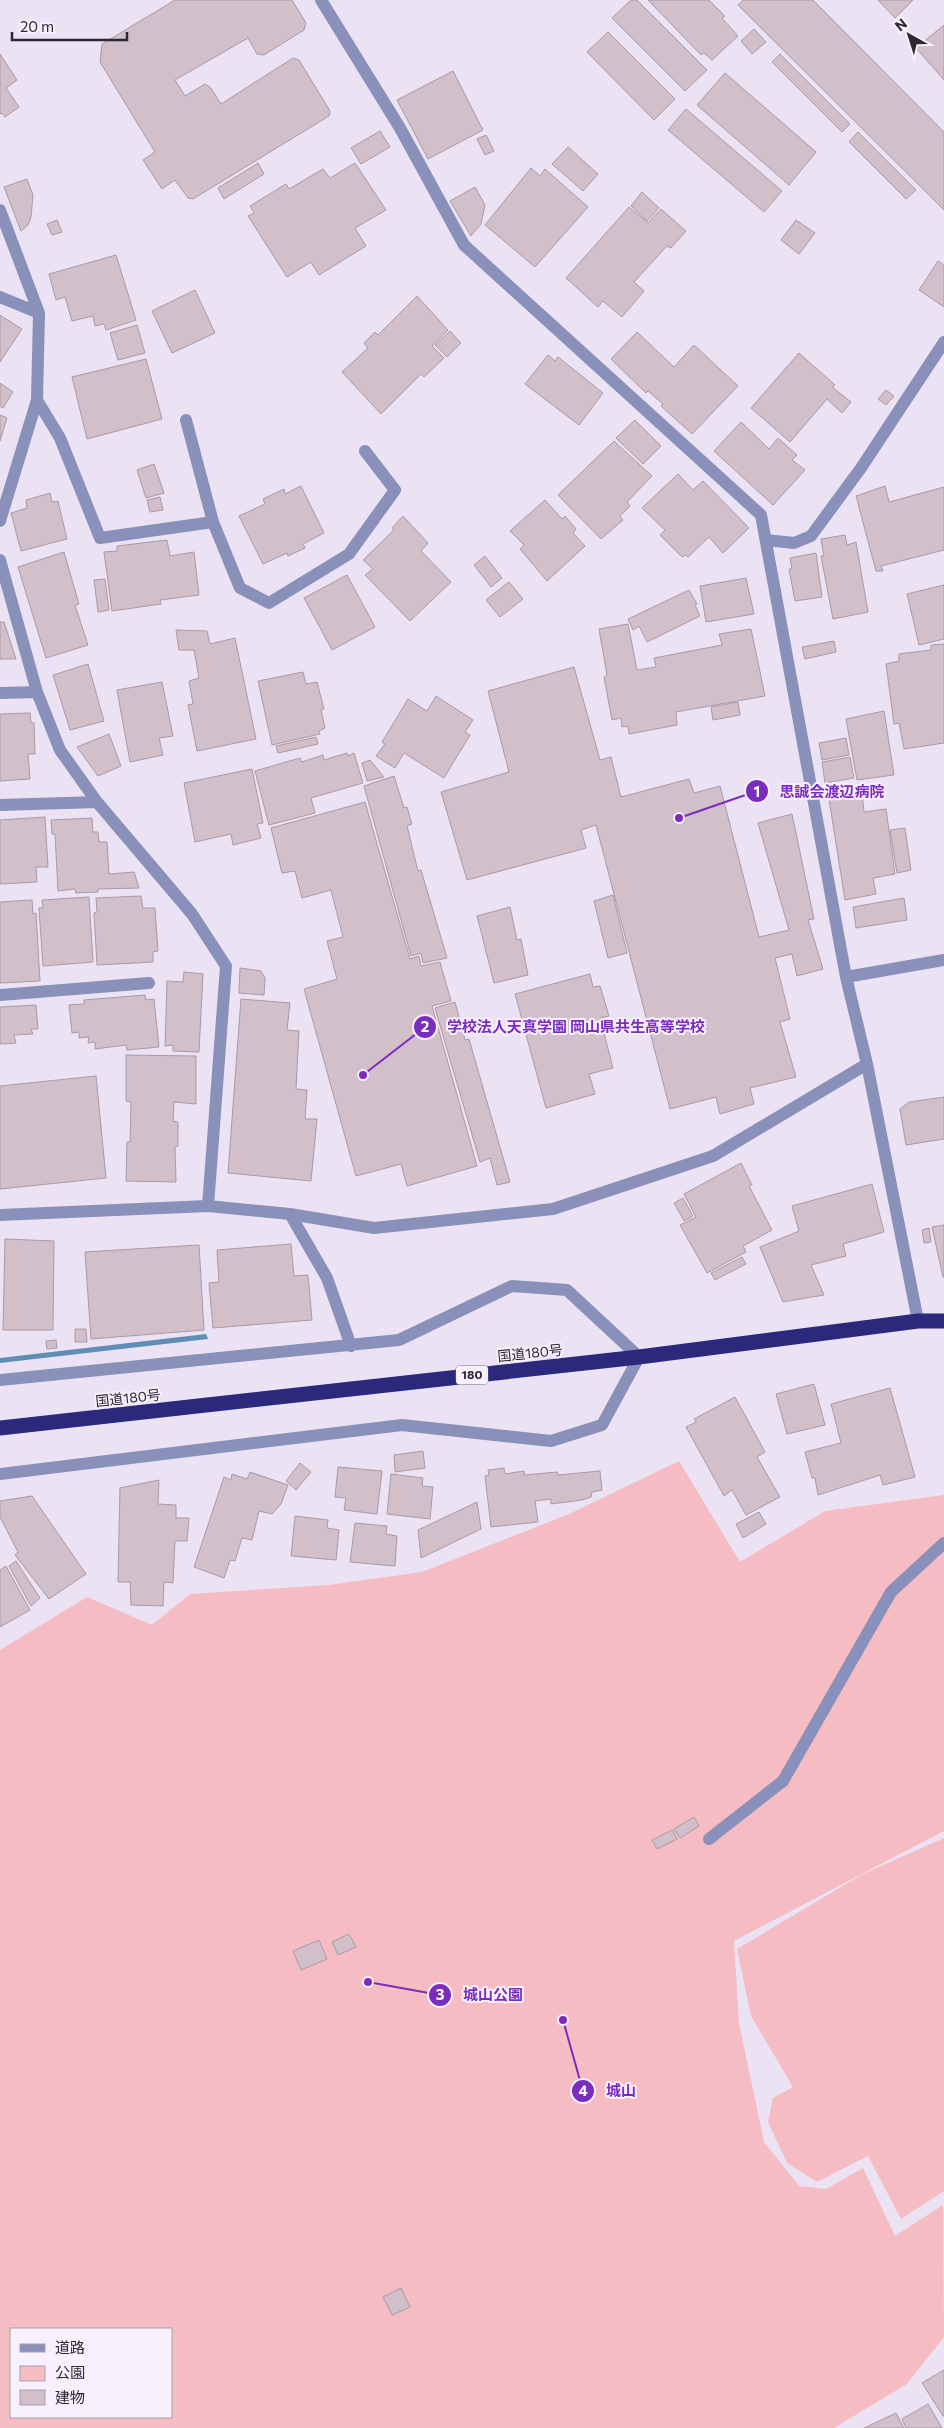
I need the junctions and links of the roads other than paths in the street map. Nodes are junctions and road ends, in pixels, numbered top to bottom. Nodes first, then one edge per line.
1 (321, 0) edge
2 (0, 210) edge
3 (0, 298) edge
4 (39, 313) junction
5 (944, 342) edge
6 (37, 400) junction
7 (186, 420) dead end
8 (365, 451) dead end
9 (0, 521) edge
10 (212, 522) junction
11 (766, 540) junction
12 (0, 560) edge
13 (37, 692) junction
14 (0, 693) edge
15 (97, 802) junction
16 (0, 805) edge
17 (944, 960) edge
18 (846, 977) junction
19 (149, 983) dead end
20 (0, 995) edge
21 (867, 1064) junction
22 (208, 1206) junction
23 (290, 1214) junction
24 (0, 1215) edge
25 (918, 1321) junction
26 (944, 1321) edge
27 (351, 1346) junction
28 (639, 1357) junction
29 (0, 1380) edge
30 (0, 1428) edge
31 (0, 1474) edge
32 (944, 1543) edge
33 (709, 1839) dead end

1 - 11 street
2 - 4 street
3 - 4 street
4 - 6 street
5 - 11 street
6 - 9 street
6 - 10 street
7 - 10 street
8 - 10 street
11 - 18 street
12 - 13 street
13 - 14 street
13 - 15 street
15 - 16 street
15 - 22 street
17 - 18 street
18 - 21 street
19 - 20 street
21 - 23 street
21 - 25 street
22 - 23 street
22 - 24 street
23 - 27 street
25 - 26 highway, 国道180号 / 180
25 - 28 highway, 国道180号 / 180
27 - 28 street
27 - 29 street
28 - 30 highway, 国道180号 / 180
28 - 31 street
32 - 33 street

